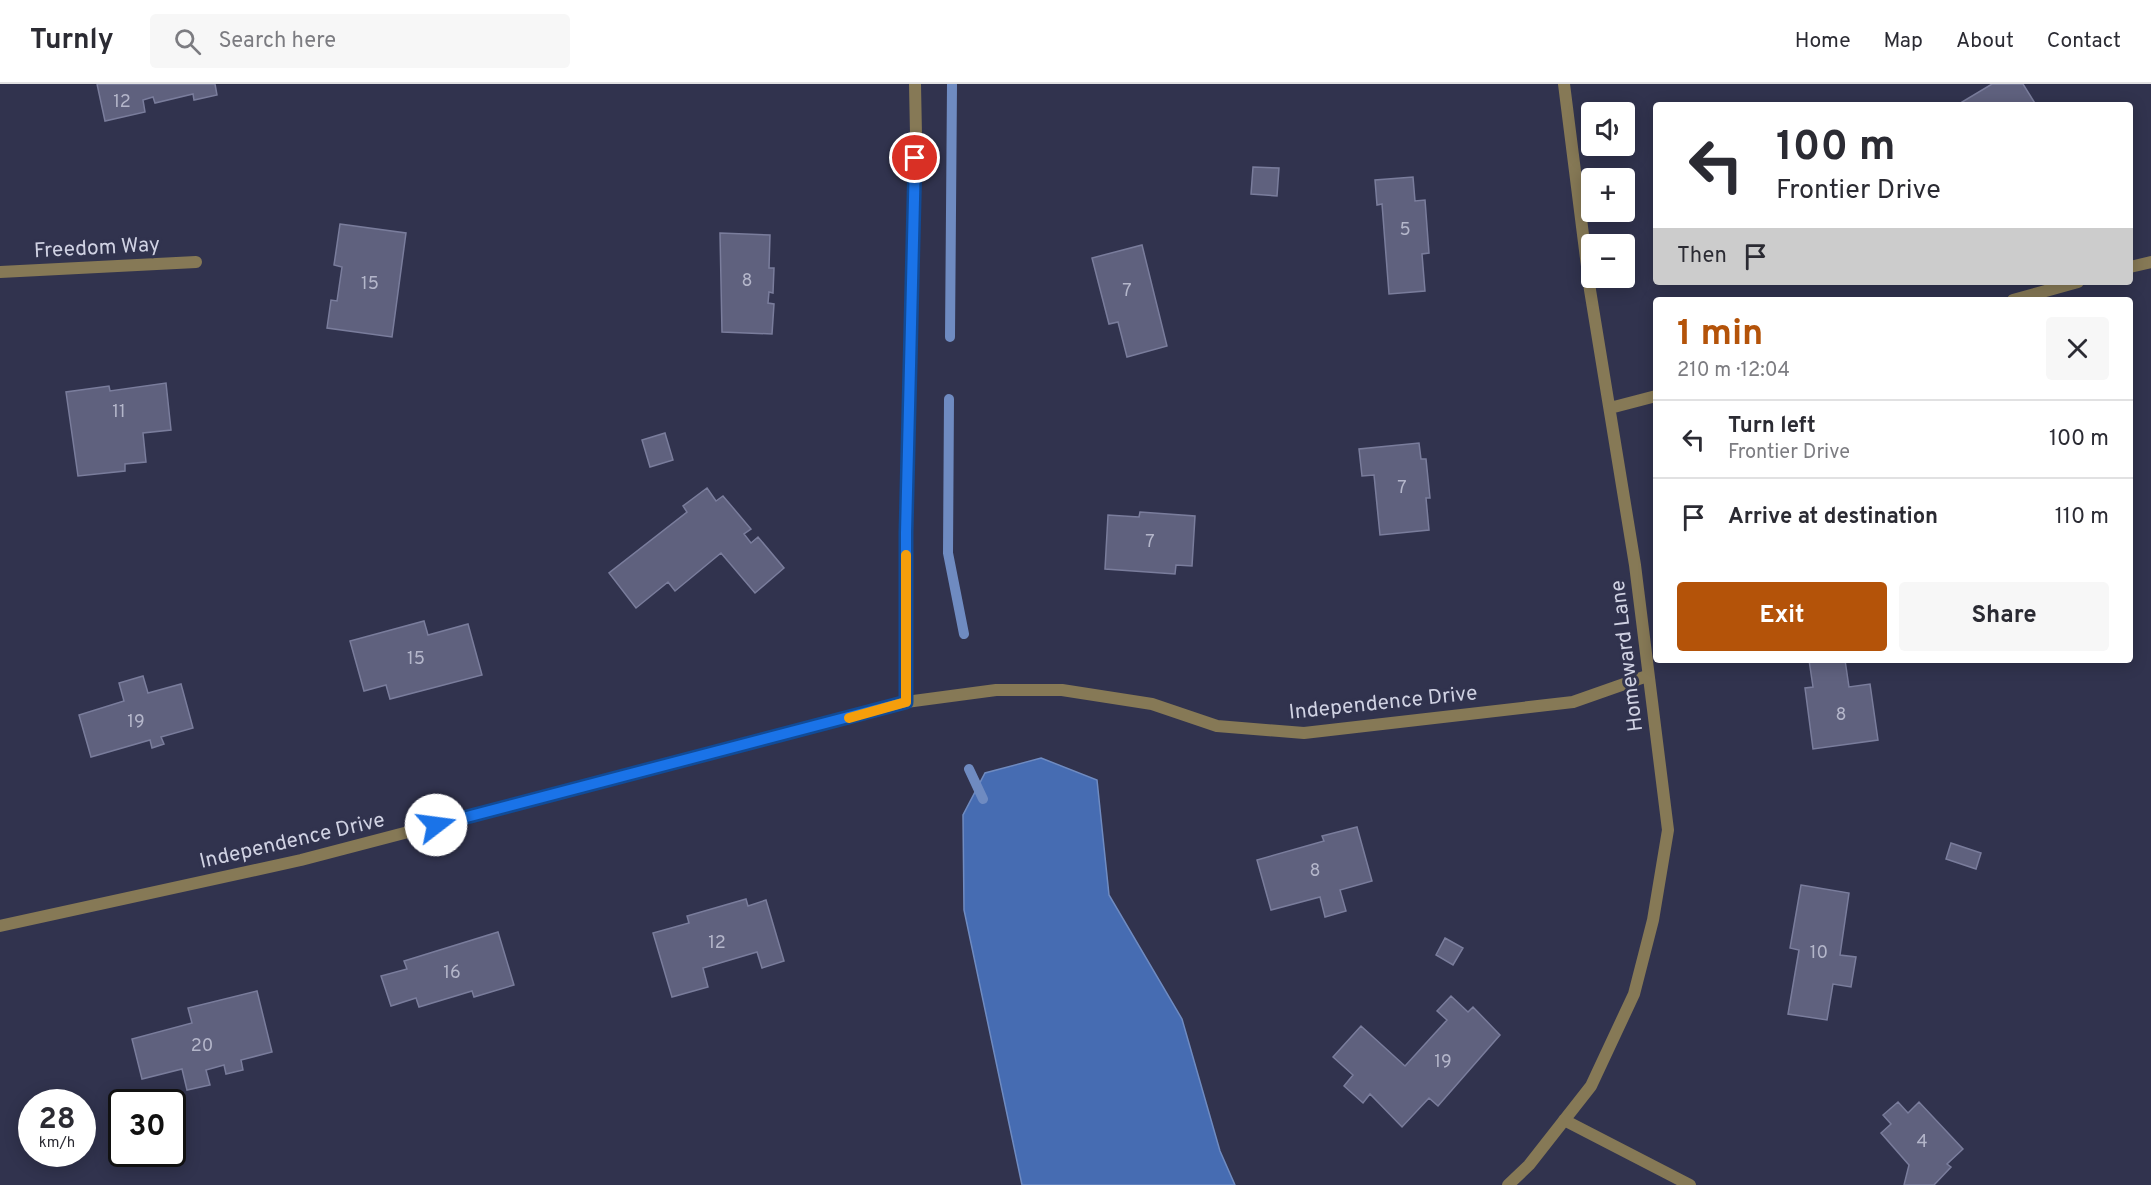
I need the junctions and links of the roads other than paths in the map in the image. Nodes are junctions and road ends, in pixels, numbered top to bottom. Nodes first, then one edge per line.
1 (915, 84) edge
2 (1564, 84) edge
3 (196, 262) dead end
4 (2151, 262) edge
5 (2133, 266) edge
6 (0, 272) edge
7 (2067, 285) edge
8 (2024, 297) edge
9 (1653, 397) edge
10 (1610, 408) junction
11 (1647, 676) junction
12 (906, 702) junction
13 (0, 926) edge
14 (1564, 1120) junction
15 (1508, 1185) edge
16 (1689, 1185) edge

1 - 12 street
2 - 10 street, Homeward Lane
3 - 6 street, Freedom Way
4 - 5 street
7 - 8 street
9 - 10 street
10 - 11 street, Homeward Lane
11 - 12 street, Independence Drive
11 - 14 street, Homeward Lane
12 - 13 street, Independence Drive
14 - 15 street, Homeward Lane
14 - 16 street

